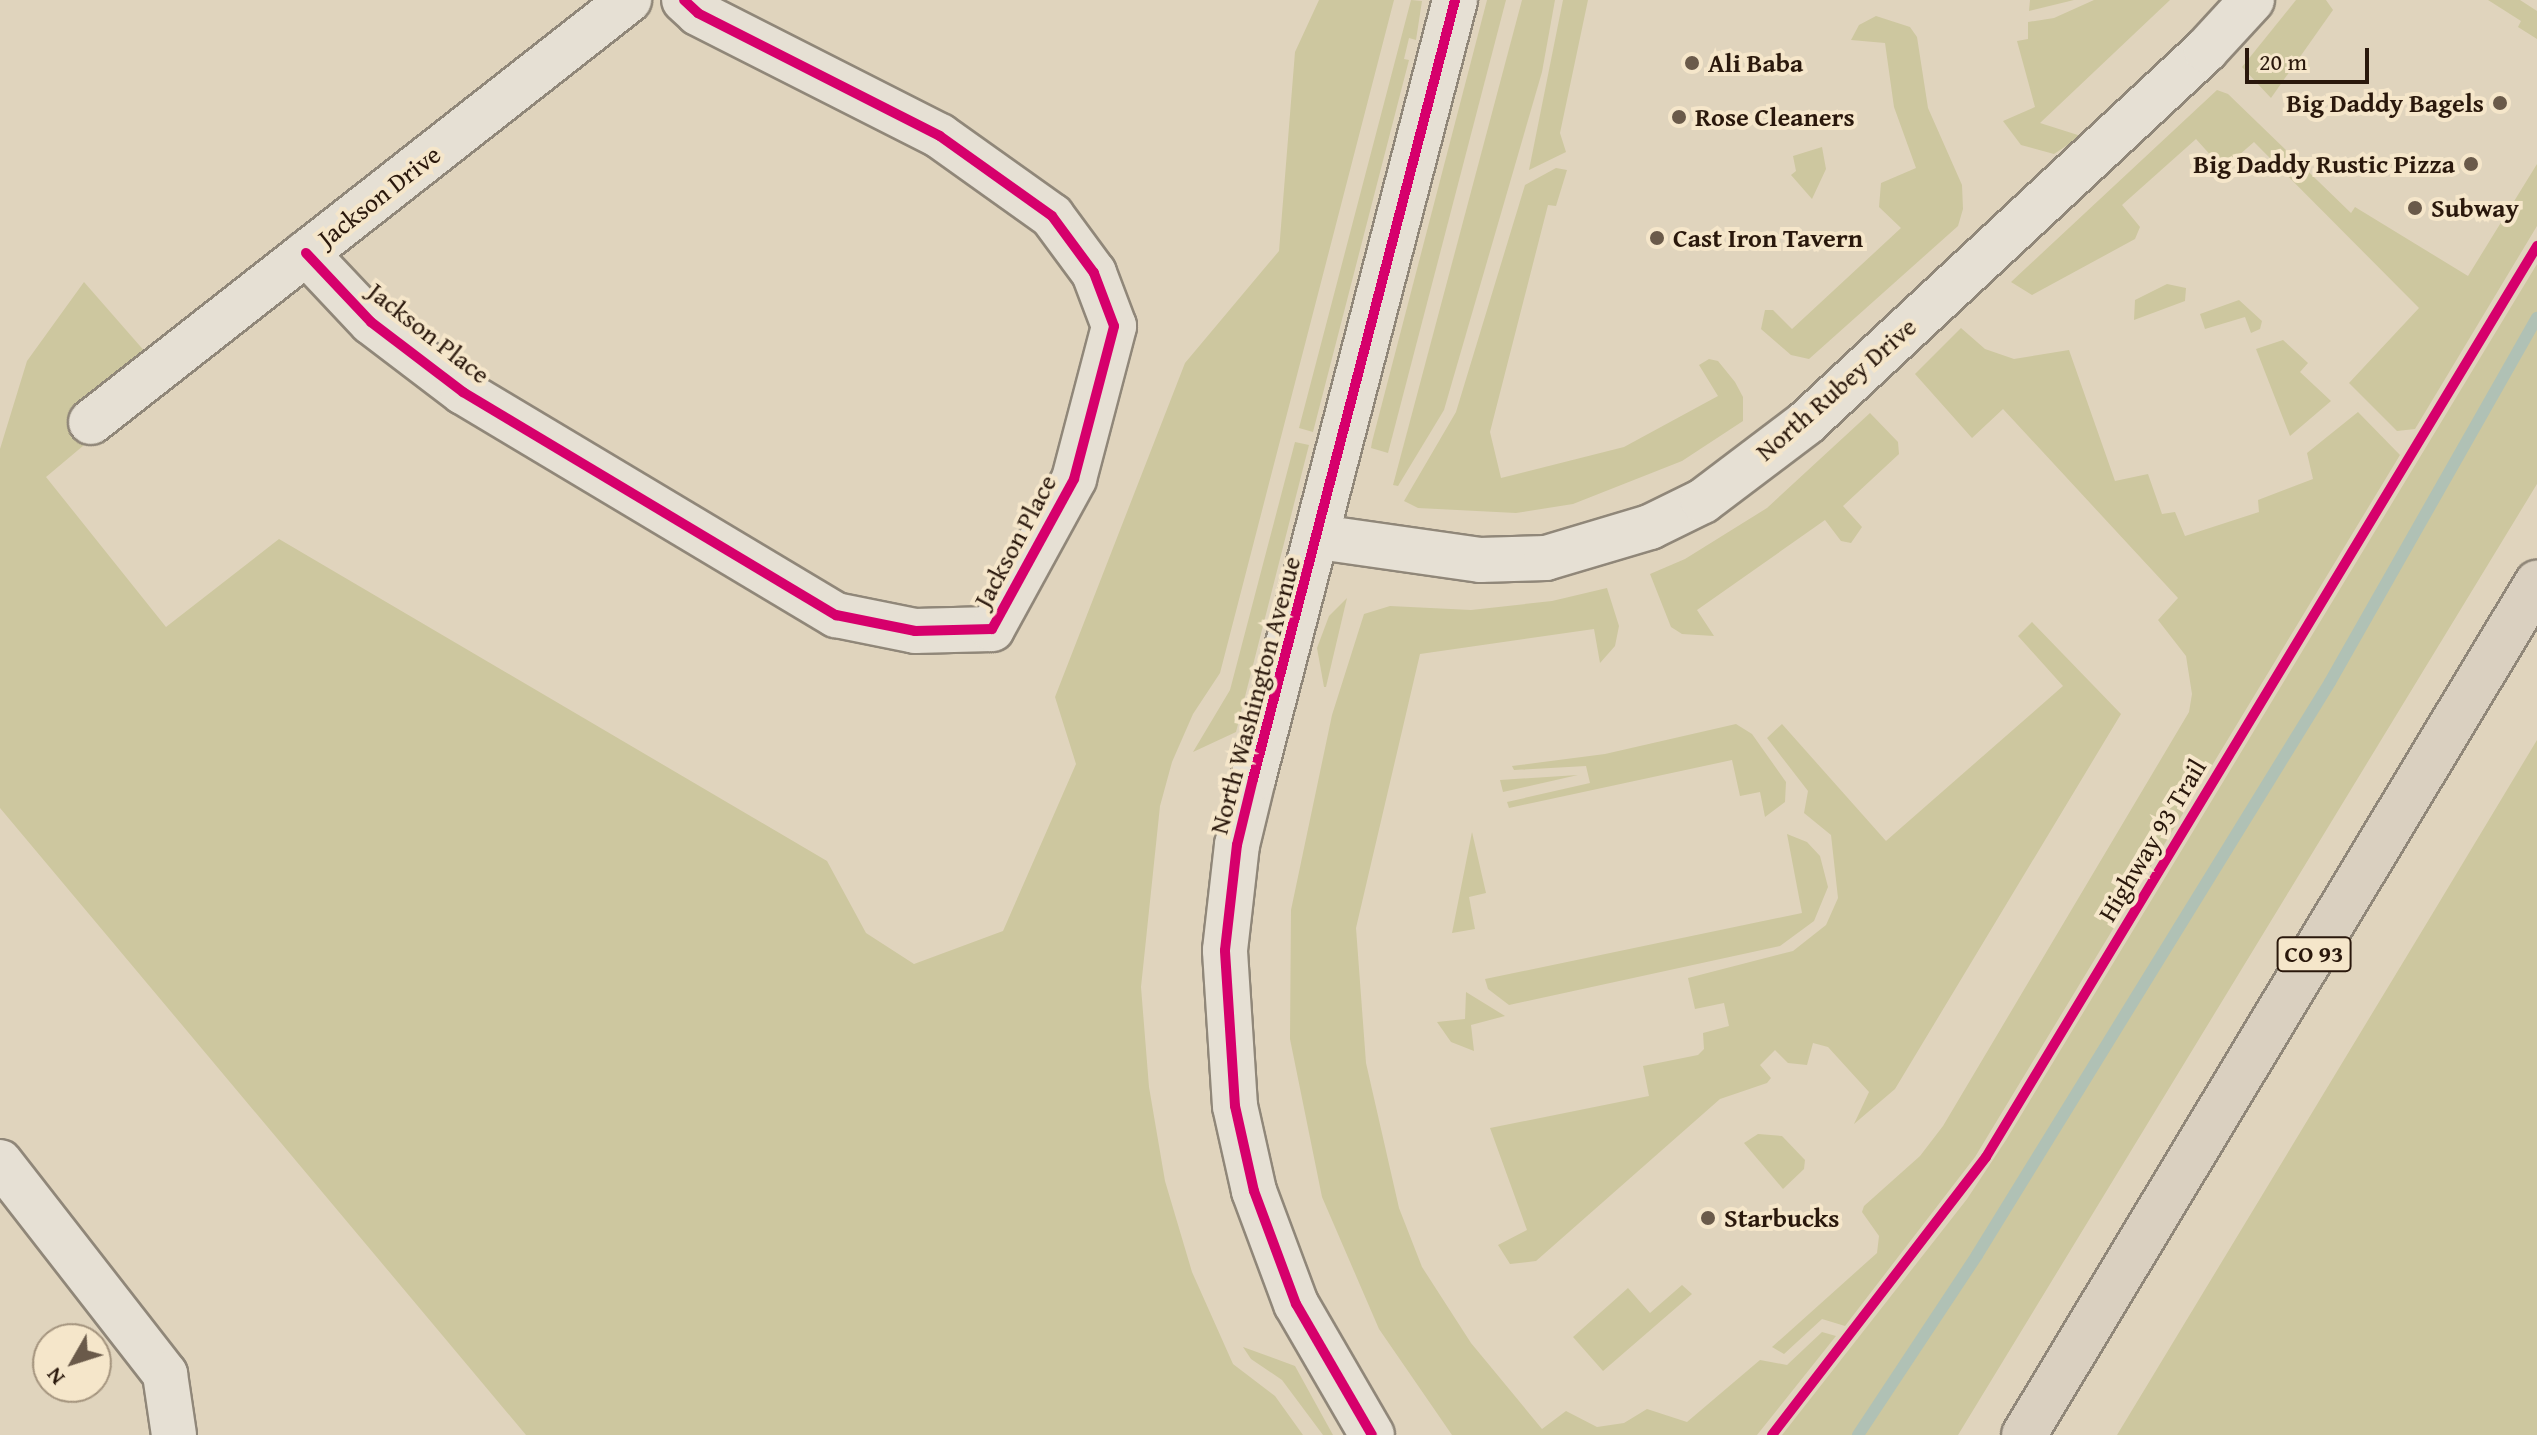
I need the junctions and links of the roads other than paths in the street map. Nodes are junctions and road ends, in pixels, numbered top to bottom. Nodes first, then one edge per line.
1 (629, 0) edge
2 (684, 0) edge
3 (1455, 0) edge
4 (2252, 0) edge
5 (306, 253) junction
6 (91, 422) dead end
7 (1319, 537) junction
8 (2537, 583) edge
9 (0, 1162) edge
10 (174, 1435) edge
11 (1372, 1435) edge
12 (2024, 1435) edge

1 - 5 street, Jackson Drive
2 - 5 street, Jackson Place
3 - 7 street, North Washington Avenue
4 - 7 street, North Rubey Drive
5 - 6 street, Jackson Drive
7 - 11 street, North Washington Avenue
8 - 12 highway, CO 93
9 - 10 street

